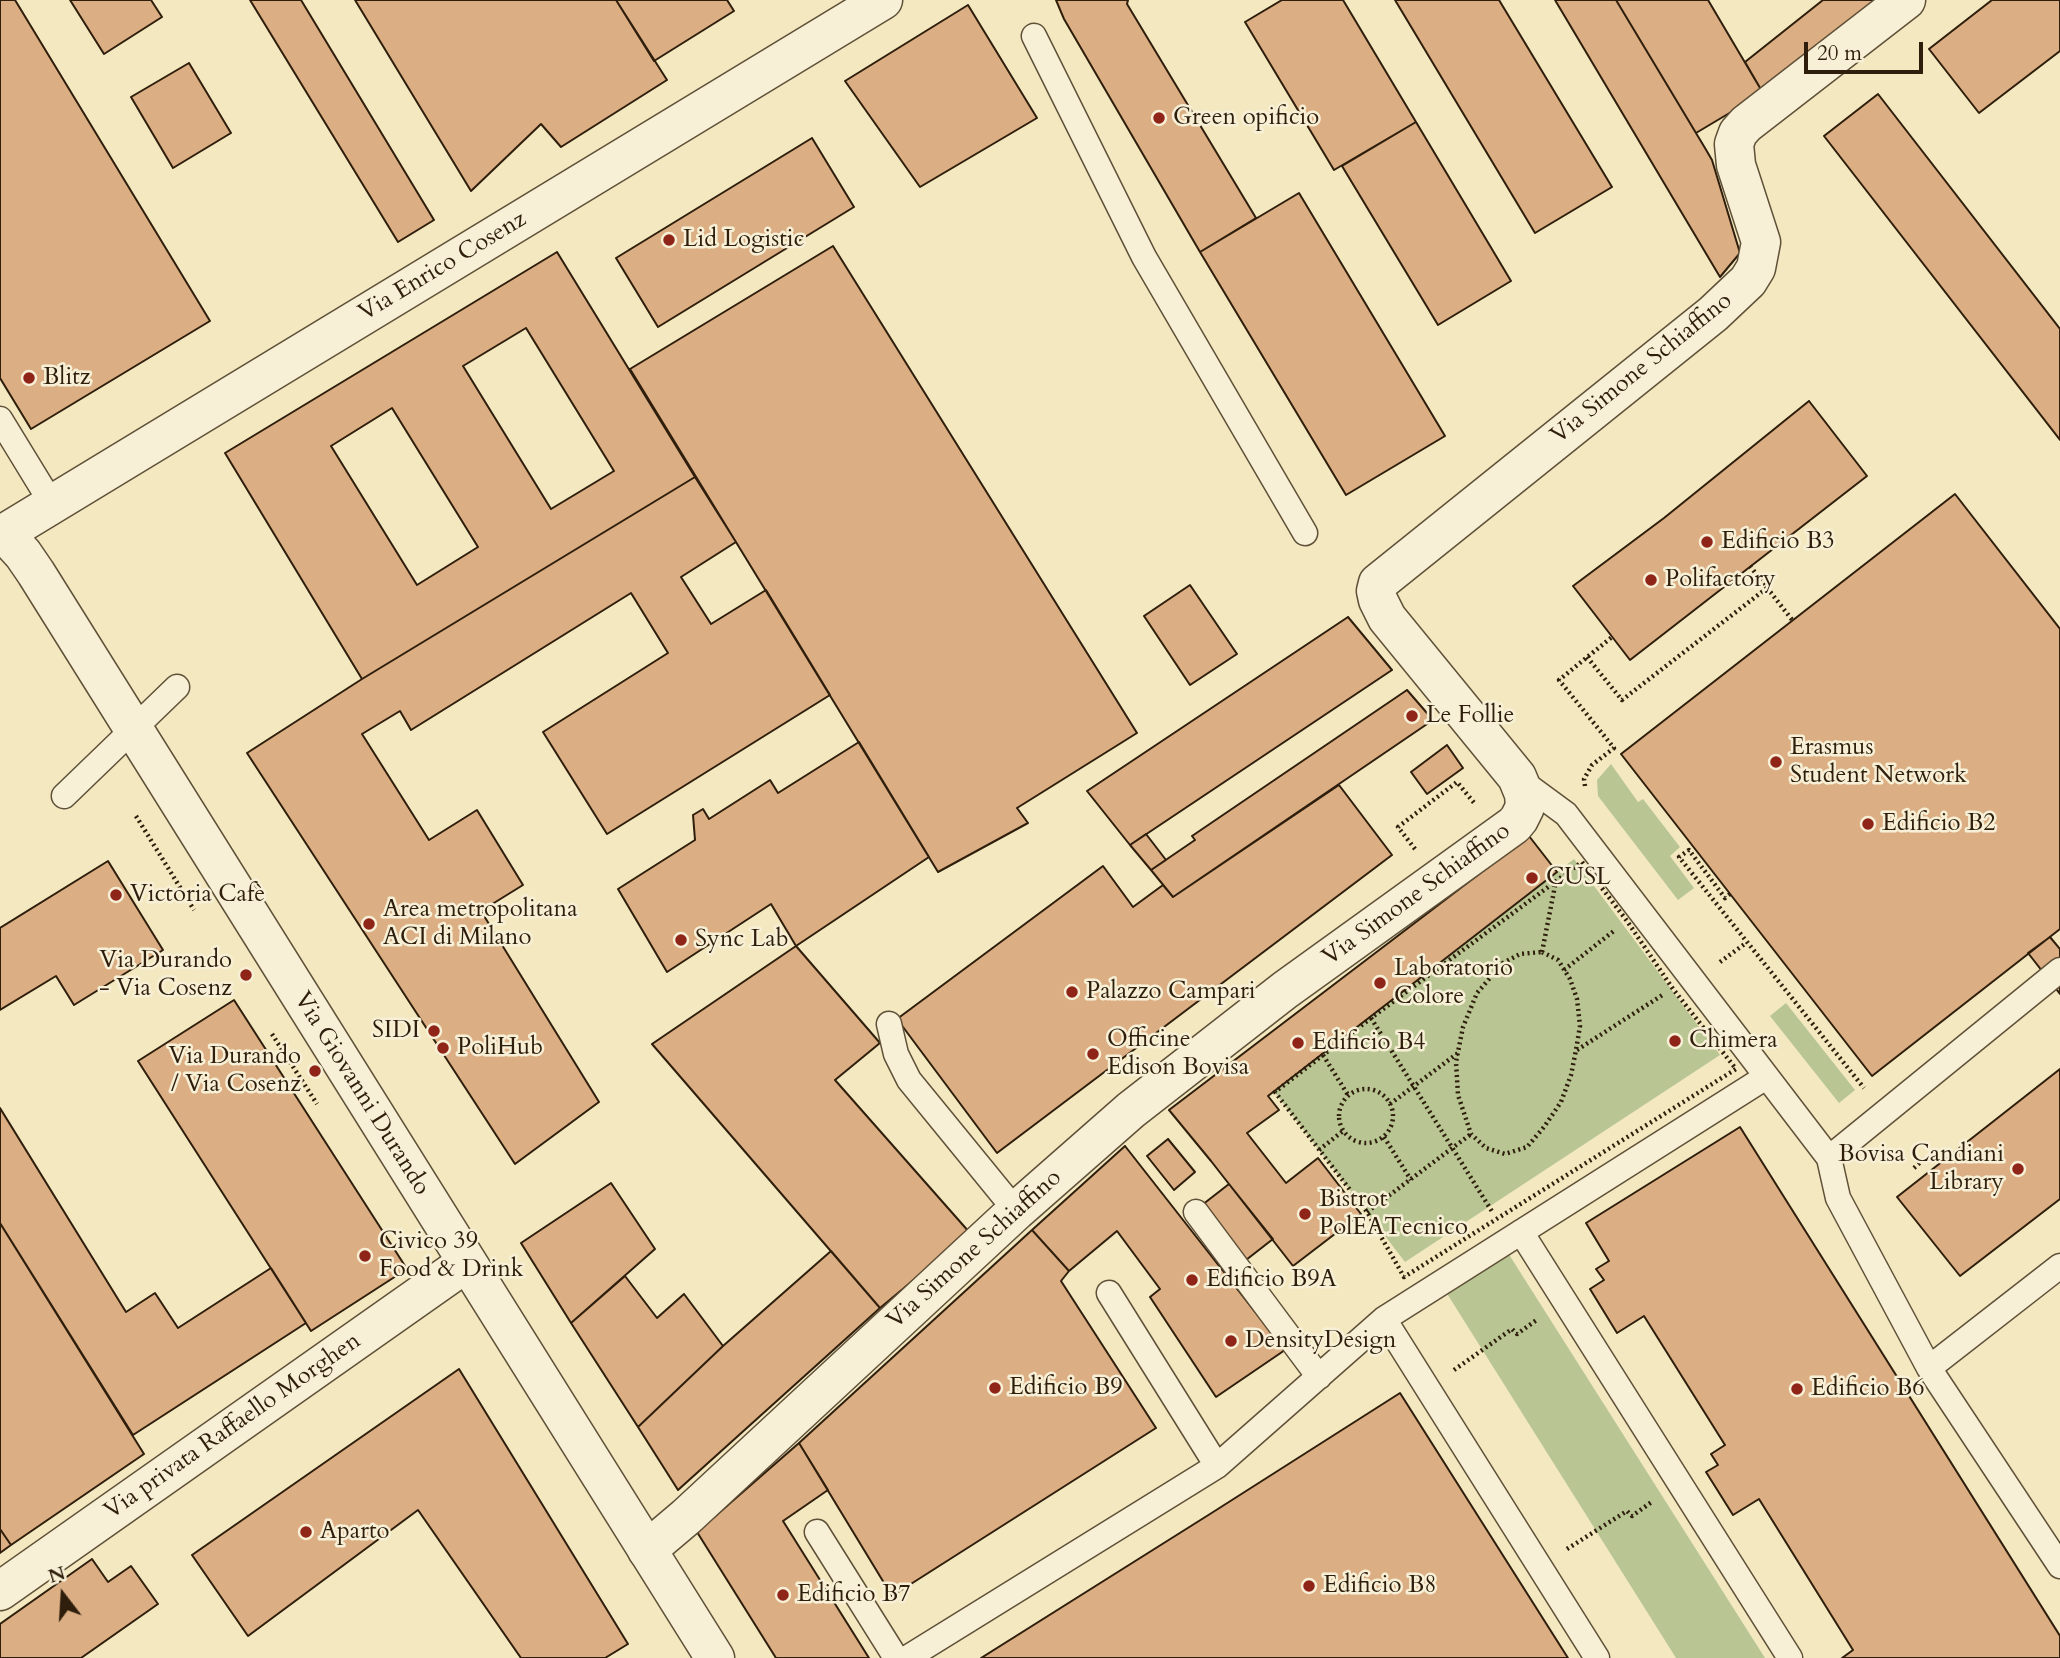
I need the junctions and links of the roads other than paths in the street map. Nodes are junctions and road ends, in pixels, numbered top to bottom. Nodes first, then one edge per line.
1 (883, 0) edge
2 (1906, 0) edge
3 (1034, 36) dead end
4 (0, 419) edge
5 (52, 504) junction
6 (1, 533) edge
7 (1305, 533) dead end
8 (177, 687) dead end
9 (134, 729) junction
10 (1517, 777) junction
11 (64, 796) dead end
12 (2060, 970) edge
13 (889, 1024) dead end
14 (1766, 1077) junction
15 (1829, 1158) junction
16 (1016, 1211) junction
17 (1196, 1212) dead end
18 (1521, 1232) junction
19 (466, 1263) junction
20 (2060, 1266) edge
21 (1109, 1293) dead end
22 (1384, 1319) junction
23 (1929, 1368) junction
24 (1319, 1377) junction
25 (1217, 1466) junction
26 (817, 1532) dead end
27 (647, 1550) junction
28 (2060, 1566) edge
29 (0, 1591) edge
30 (715, 1658) edge
31 (896, 1658) edge
32 (907, 1658) edge
33 (1597, 1658) edge
34 (1790, 1658) edge

1 - 5 street, Via Enrico Cosenz
2 - 10 street, Via Simone Schiaffino
3 - 7 lane
4 - 5 lane
5 - 6 street, Via Enrico Cosenz
6 - 9 street, Via Giovanni Durando
8 - 9 lane
9 - 11 lane
9 - 19 street, Via Giovanni Durando
10 - 14 lane
10 - 16 street, Via Simone Schiaffino
12 - 15 lane
13 - 16 lane
14 - 15 lane
14 - 18 lane
15 - 23 lane
16 - 27 street, Via Simone Schiaffino
17 - 24 lane
18 - 22 lane
18 - 34 lane
19 - 27 street, Via Giovanni Durando
19 - 29 street, Via privata Raffaello Morghen
20 - 23 lane
21 - 25 lane
22 - 24 lane
22 - 33 lane
23 - 28 lane
24 - 25 lane
25 - 32 lane
26 - 31 lane
27 - 30 street, Via Giovanni Durando

